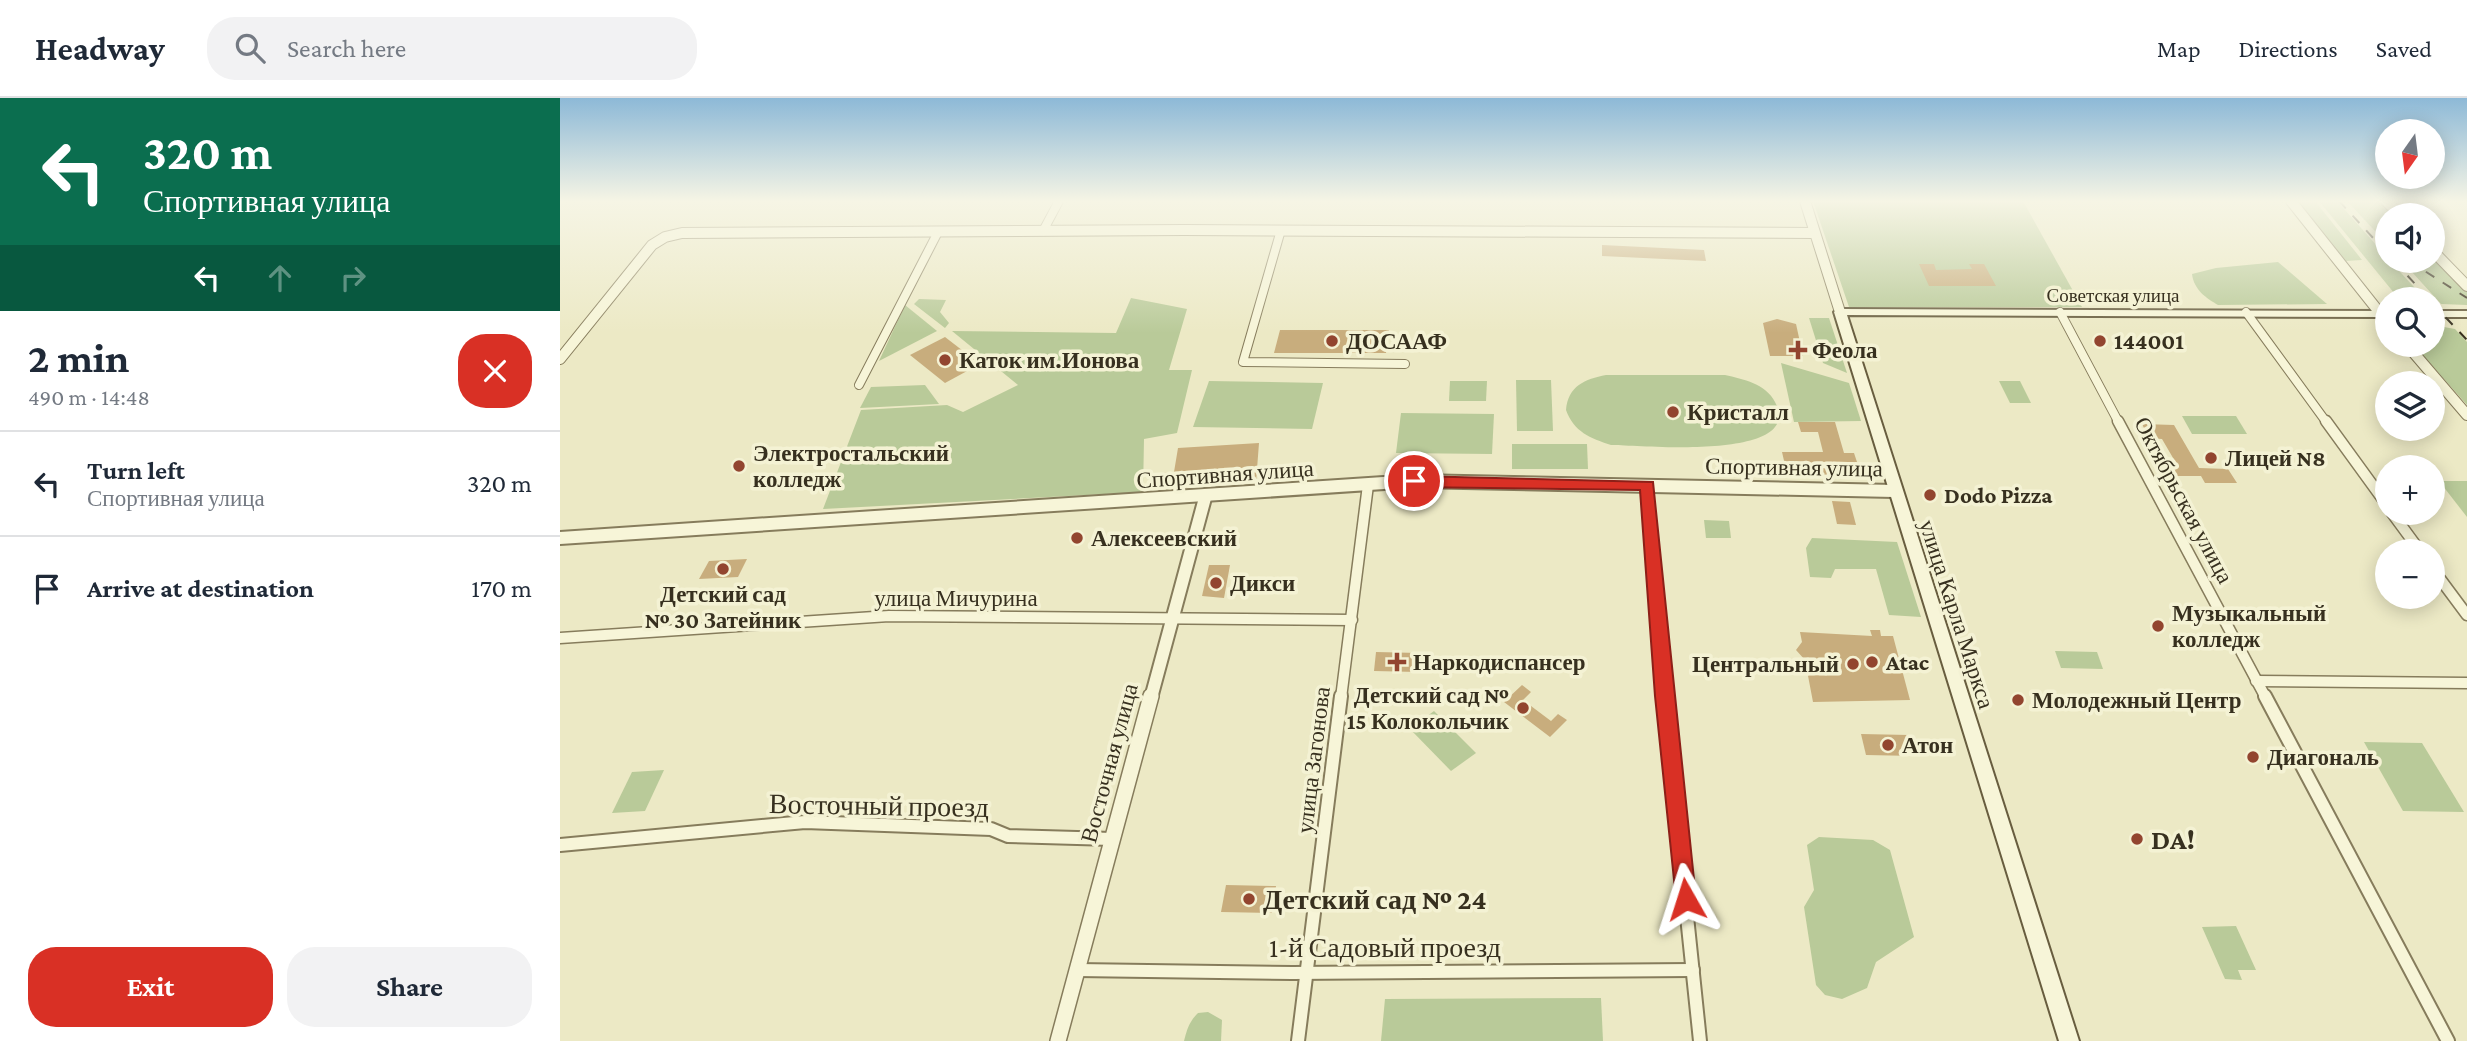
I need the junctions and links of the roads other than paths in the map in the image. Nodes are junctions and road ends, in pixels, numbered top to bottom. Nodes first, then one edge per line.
1 (652, 245) edge
2 (931, 245) edge
3 (1277, 245) edge
4 (1818, 245) edge
5 (2327, 245) edge
6 (2445, 263) edge
7 (2467, 286) edge
8 (2375, 305) edge
9 (1840, 312) junction
10 (2060, 312) junction
11 (2246, 312) junction
12 (2445, 314) edge
13 (2467, 314) edge
14 (2375, 317) edge
15 (2417, 357) edge
16 (560, 359) edge
17 (1405, 364) dead end
18 (859, 385) dead end
19 (2467, 415) edge
20 (1368, 485) junction
21 (1647, 485) junction
22 (2375, 489) edge
23 (1894, 491) junction
24 (1205, 498) junction
25 (560, 538) edge
26 (2445, 585) edge
27 (2467, 615) edge
28 (1171, 616) junction
29 (1352, 620) junction
30 (560, 638) edge
31 (2256, 681) junction
32 (2467, 683) edge
33 (1112, 839) junction
34 (560, 845) edge
35 (1077, 970) junction
36 (1693, 970) junction
37 (1307, 972) junction
38 (1058, 1041) edge
39 (1298, 1041) edge
40 (1700, 1041) edge
41 (2069, 1041) edge
42 (2448, 1041) edge

1 - 16 street
2 - 18 street
3 - 17 street
4 - 9 street, улица Карла Маркса
5 - 8 street
6 - 7 street
9 - 10 main road, Советская улица
9 - 23 main road, улица Карла Маркса
10 - 11 main road, Советская улица
10 - 31 street, Октябрьская улица
11 - 14 main road, Советская улица
11 - 22 street
12 - 13 main road
15 - 19 street
20 - 21 street, Спортивная улица
20 - 24 street, Спортивная улица
20 - 29 street, улица Загонова
21 - 23 street, Спортивная улица
21 - 36 street
23 - 41 main road, улица Карла Маркса
24 - 25 street, Спортивная улица
24 - 28 street, Восточная улица
26 - 27 street
28 - 29 street, улица Мичурина
28 - 30 street, улица Мичурина
28 - 33 street, Восточная улица
29 - 37 street, улица Загонова
31 - 32 street
31 - 42 street, Октябрьская улица
33 - 34 street, Восточный проезд
33 - 35 street, Восточная улица
35 - 37 street, 1-й Садовый проезд
35 - 38 street, Восточная улица
36 - 37 street, 1-й Садовый проезд
36 - 40 street
37 - 39 street, улица Загонова

